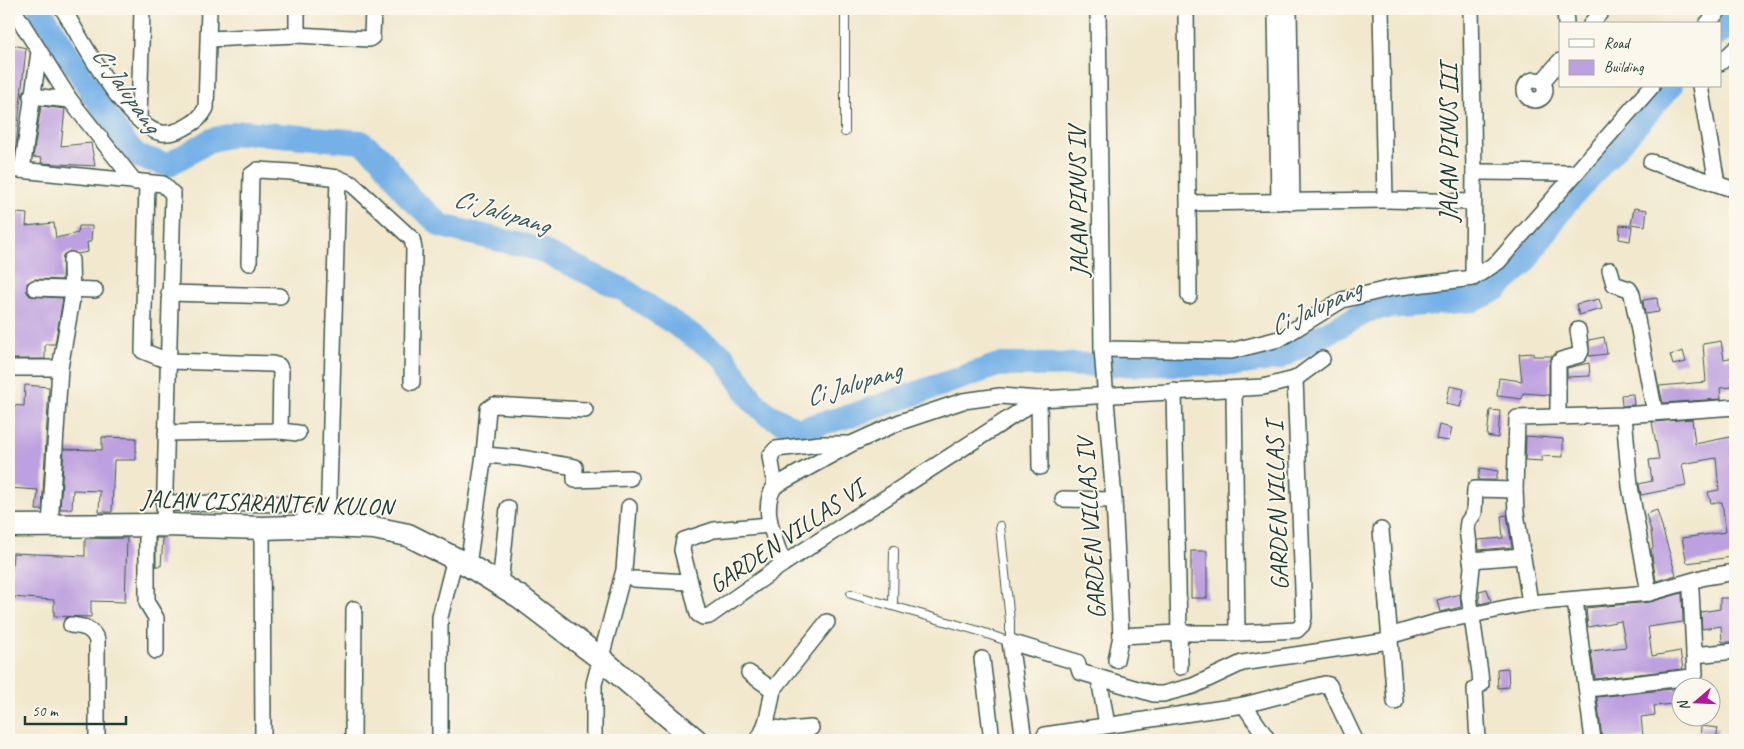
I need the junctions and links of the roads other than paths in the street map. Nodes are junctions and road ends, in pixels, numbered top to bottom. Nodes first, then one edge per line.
1 (13, 9) edge
2 (63, 9) edge
3 (142, 9) edge
4 (209, 9) edge
5 (297, 9) edge
6 (373, 9) edge
7 (845, 9) edge
8 (1098, 9) edge
9 (1186, 9) edge
10 (1276, 9) edge
11 (1289, 9) edge
12 (1382, 9) edge
13 (1471, 9) edge
14 (1565, 9) edge
15 (1603, 9) edge
16 (1720, 9) edge
17 (1566, 22) edge
18 (1593, 22) edge
19 (1709, 22) edge
20 (297, 35) junction
21 (209, 39) junction
22 (1735, 49) edge
23 (40, 52) junction
24 (1559, 62) edge
25 (1722, 62) edge
26 (1542, 82) dead end
27 (1650, 88) edge
28 (1700, 88) edge
29 (32, 96) junction
30 (70, 100) junction
31 (140, 119) junction
32 (845, 132) dead end
33 (1651, 162) dead end
34 (15, 170) edge
35 (1474, 172) junction
36 (1575, 173) junction
37 (338, 178) junction
38 (141, 183) junction
39 (1717, 183) junction
40 (1735, 190) edge
41 (1385, 200) junction
42 (1286, 202) junction
43 (1472, 202) junction
44 (1189, 203) junction
45 (71, 260) dead end
46 (249, 264) dead end
47 (1610, 270) dead end
48 (1473, 278) junction
49 (35, 288) dead end
50 (73, 289) junction
51 (95, 290) dead end
52 (169, 293) junction
53 (280, 296) dead end
54 (1189, 296) dead end
55 (1578, 330) dead end
56 (1103, 353) junction
57 (1322, 359) dead end
58 (168, 361) junction
59 (9, 368) edge
60 (60, 368) junction
61 (1294, 378) junction
62 (412, 382) dead end
63 (1234, 390) junction
64 (1105, 391) junction
65 (1174, 391) junction
66 (1039, 399) junction
67 (1735, 407) edge
68 (585, 410) dead end
69 (1655, 413) junction
70 (1624, 415) junction
71 (1558, 417) junction
72 (280, 431) junction
73 (166, 433) junction
74 (298, 433) dead end
75 (850, 444) junction
76 (484, 455) junction
77 (1040, 467) dead end
78 (630, 478) dead end
79 (775, 486) junction
80 (1515, 490) junction
81 (1063, 499) dead end
82 (1114, 500) junction
83 (630, 507) dead end
84 (508, 508) dead end
85 (158, 518) junction
86 (770, 525) junction
87 (9, 526) edge
88 (50, 526) junction
89 (328, 526) junction
90 (1000, 526) dead end
91 (304, 527) junction
92 (262, 528) junction
93 (1381, 530) dead end
94 (894, 550) dead end
95 (1522, 556) junction
96 (1471, 560) junction
97 (462, 561) junction
98 (783, 564) junction
99 (1735, 572) edge
100 (634, 579) dead end
101 (688, 582) junction
102 (500, 585) junction
103 (1649, 593) junction
104 (851, 594) dead end
105 (1691, 596) dead end
106 (1575, 600) junction
107 (1530, 603) junction
108 (892, 605) junction
109 (354, 609) dead end
110 (1472, 614) junction
111 (827, 622) dead end
112 (71, 625) dead end
113 (1179, 633) junction
114 (1237, 633) junction
115 (1121, 636) junction
116 (1389, 638) junction
117 (1010, 642) junction
118 (156, 651) dead end
119 (1735, 652) edge
120 (1694, 655) junction
121 (600, 658) junction
122 (982, 659) dead end
123 (1116, 660) dead end
124 (1180, 667) dead end
125 (749, 673) dead end
126 (1098, 678) junction
127 (1588, 689) junction
128 (773, 690) junction
129 (1395, 702) dead end
130 (1244, 704) junction
131 (1107, 725) junction
132 (766, 727) junction
133 (811, 728) dead end
134 (1045, 735) dead end
135 (98, 740) edge
136 (263, 740) edge
137 (353, 740) edge
138 (440, 740) edge
139 (594, 740) edge
140 (696, 740) edge
141 (758, 740) edge
142 (992, 740) edge
143 (1024, 740) edge
144 (1268, 740) edge
145 (1355, 740) edge
146 (1478, 740) edge
147 (1593, 740) edge

1 - 23 street
2 - 31 street
3 - 31 street
4 - 21 street
5 - 20 street
6 - 20 street
7 - 32 lane
8 - 56 street, JALAN PINUS IV
9 - 44 street
10 - 42 street
11 - 42 street
12 - 41 street
13 - 35 street, JALAN PINUS III
14 - 17 street
15 - 18 street
16 - 19 street
20 - 21 street
21 - 31 street
22 - 25 street
23 - 29 street
23 - 30 street
24 - 26 street
27 - 36 street
28 - 39 street
29 - 30 street
29 - 34 street
30 - 38 street
33 - 39 street
34 - 38 street
35 - 36 street
35 - 43 street, JALAN PINUS III
36 - 48 street
37 - 46 street
37 - 62 street
37 - 89 street
38 - 52 street
38 - 58 street
39 - 40 street
41 - 42 street
41 - 43 street
42 - 44 street
43 - 48 street, JALAN PINUS III
44 - 54 street
45 - 50 street
47 - 69 street
48 - 56 street
49 - 50 street
50 - 51 street
50 - 60 street
52 - 53 street
52 - 58 street
55 - 71 street
56 - 64 street, JALAN PINUS IV
57 - 61 street
58 - 72 street
58 - 73 street
59 - 60 street
60 - 88 street
61 - 63 street
61 - 114 street, GARDEN VILLAS I
63 - 65 street
63 - 114 street
64 - 65 street
64 - 66 street
64 - 82 street, GARDEN VILLAS IV
65 - 113 street
66 - 75 street
66 - 77 street
66 - 98 street, GARDEN VILLAS VI
67 - 69 street
68 - 76 street
69 - 70 street
70 - 71 street
70 - 103 street
71 - 80 street
72 - 73 street
72 - 74 street
73 - 85 street
75 - 79 street
75 - 79 street
76 - 78 street
76 - 97 street
79 - 86 street
80 - 95 street
80 - 96 street
81 - 82 street
82 - 115 street, GARDEN VILLAS IV
83 - 121 street
84 - 102 street
85 - 88 main road, JALAN CISARANTEN KULON
85 - 91 street
85 - 92 main road, JALAN CISARANTEN KULON
85 - 118 street
86 - 98 street
86 - 101 street, GARDEN VILLAS VI
87 - 88 main road, JALAN CISARANTEN KULON
89 - 91 main road, JALAN CISARANTEN KULON
89 - 97 main road, JALAN CISARANTEN KULON
90 - 117 lane
91 - 92 main road, JALAN CISARANTEN KULON
92 - 136 street
93 - 116 street
94 - 108 lane
95 - 96 street
95 - 107 street
96 - 110 street
97 - 102 main road, JALAN CISARANTEN KULON
97 - 138 street
98 - 101 street, GARDEN VILLAS VI
99 - 103 street
100 - 101 street
102 - 121 main road, JALAN CISARANTEN KULON
103 - 106 street
104 - 108 lane
105 - 120 street
106 - 107 street
106 - 127 street
107 - 110 street
108 - 117 lane
109 - 137 street
110 - 116 street
110 - 146 street
111 - 128 street
112 - 135 street
113 - 114 street
113 - 115 street
113 - 124 street
115 - 123 street, GARDEN VILLAS IV
116 - 126 street
116 - 129 street
117 - 126 street
117 - 143 street
119 - 120 street
120 - 127 street
121 - 139 street
121 - 140 main road, JALAN CISARANTEN KULON
122 - 142 street
125 - 128 street
126 - 131 street
127 - 147 street
128 - 132 street
130 - 131 street
130 - 144 street
130 - 145 street
131 - 134 street
132 - 133 street
132 - 141 street

